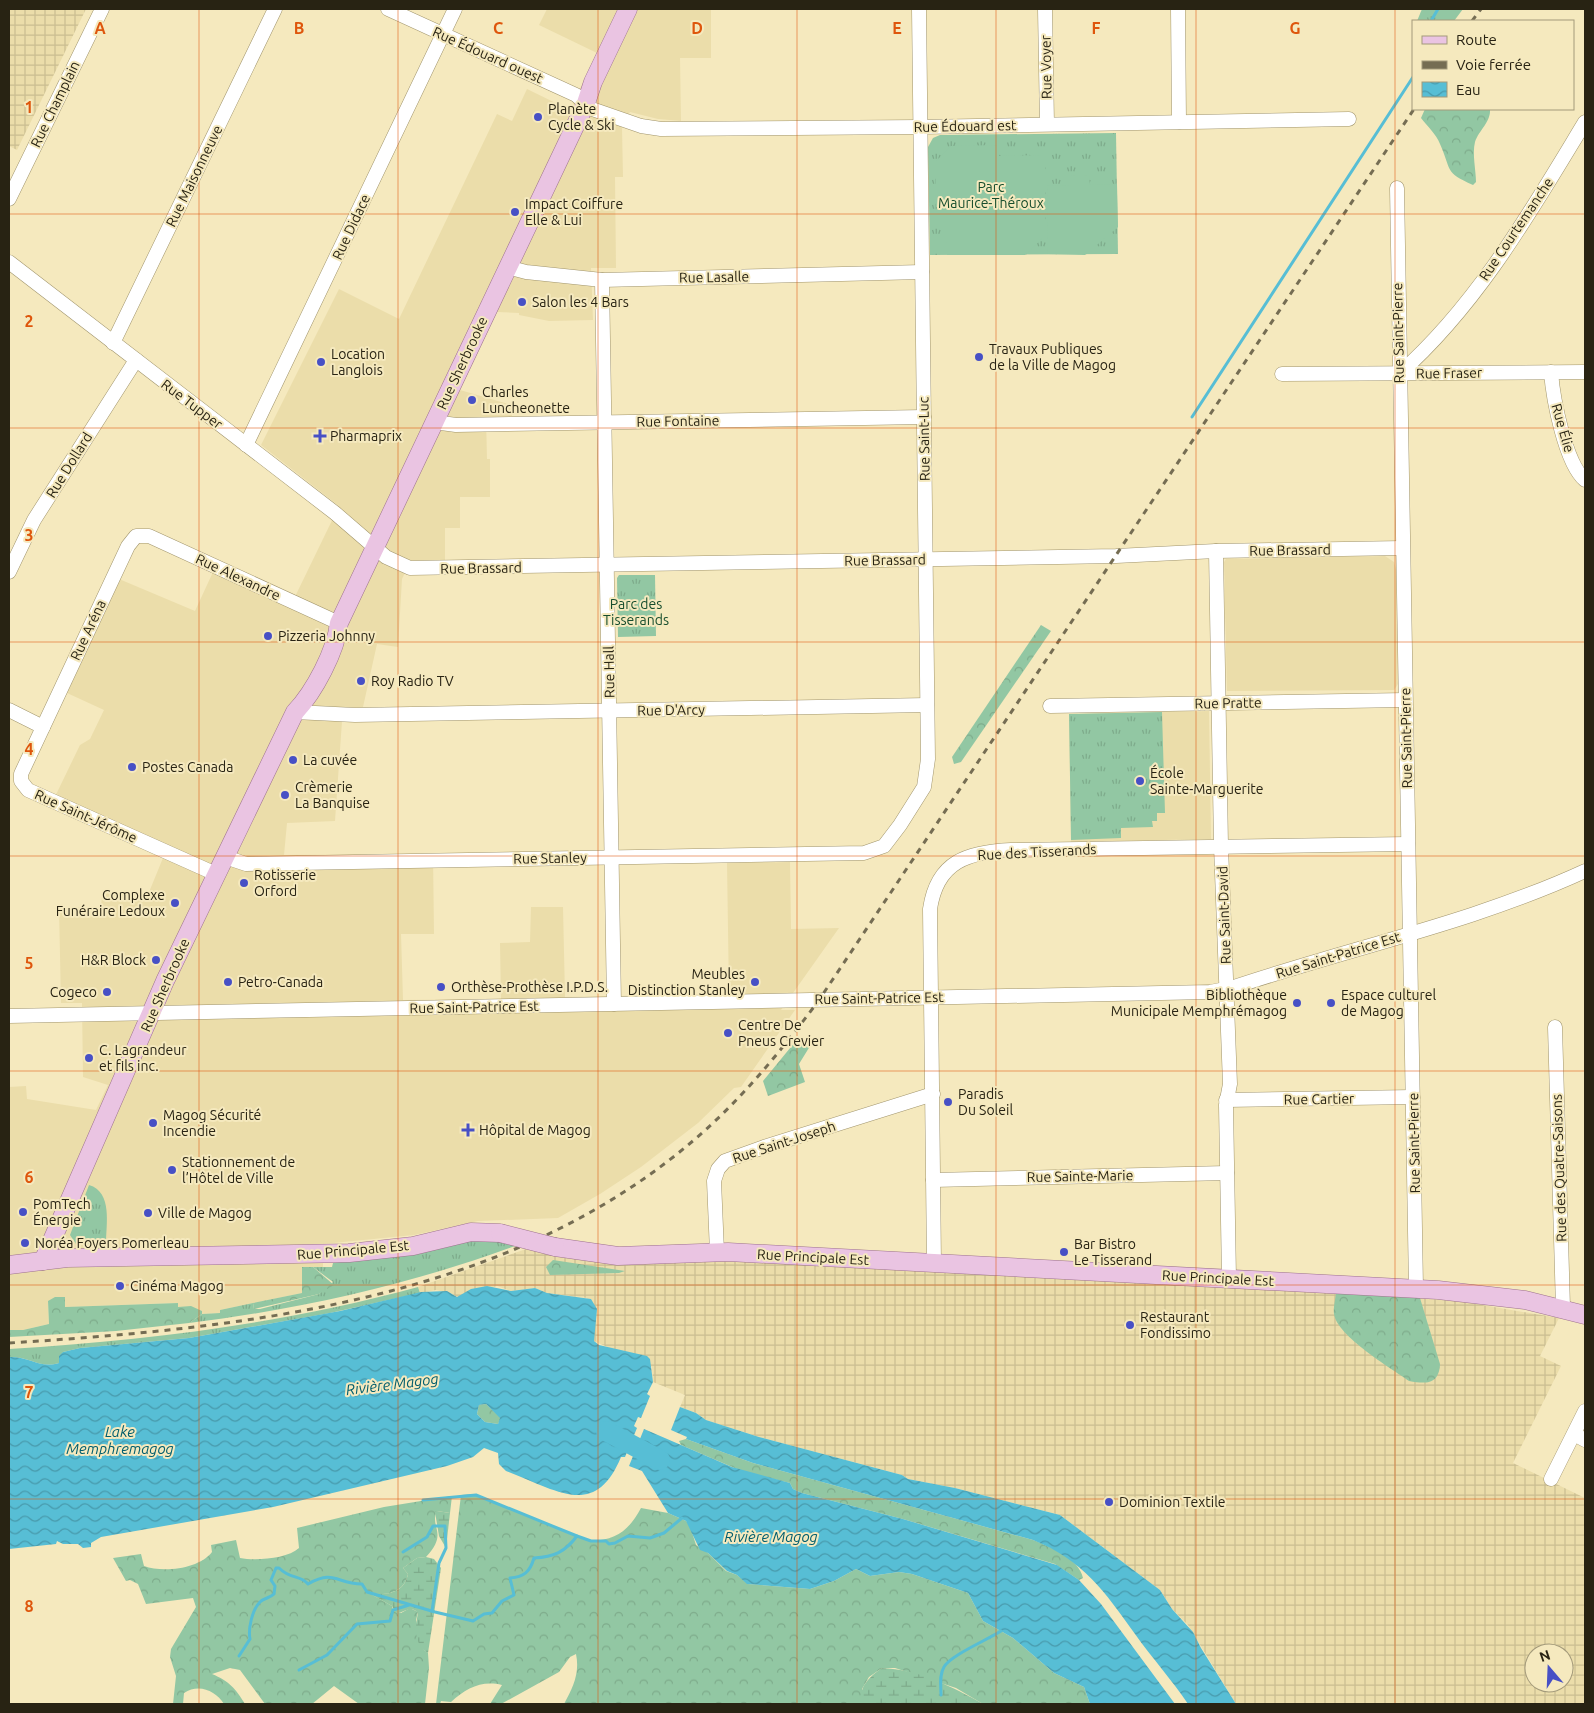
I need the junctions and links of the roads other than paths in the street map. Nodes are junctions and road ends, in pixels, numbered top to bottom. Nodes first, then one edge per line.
1 (102, 9) edge
2 (275, 9) edge
3 (388, 9) edge
4 (455, 9) edge
5 (628, 9) edge
6 (641, 9) edge
7 (919, 9) edge
8 (1045, 9) edge
9 (1178, 9) edge
10 (442, 35) junction
11 (586, 103) junction
12 (1350, 119) dead end
13 (1179, 122) junction
14 (1585, 122) edge
15 (1046, 124) junction
16 (920, 127) junction
17 (1397, 188) dead end
18 (9, 198) edge
19 (9, 262) edge
20 (507, 267) junction
21 (922, 272) junction
22 (602, 280) junction
23 (113, 343) junction
24 (136, 360) junction
25 (1552, 372) junction
26 (1585, 372) edge
27 (1282, 374) dead end
28 (1399, 374) junction
29 (924, 417) junction
30 (434, 422) junction
31 (605, 423) junction
32 (246, 445) junction
33 (1585, 480) edge
34 (136, 536) joint
35 (374, 547) junction
36 (1402, 548) junction
37 (1216, 551) junction
38 (925, 560) junction
39 (608, 565) junction
40 (9, 572) edge
41 (339, 623) junction
42 (1406, 700) junction
43 (1218, 703) junction
44 (927, 705) junction
45 (1050, 706) dead end
46 (9, 710) edge
47 (610, 711) junction
48 (295, 712) junction
49 (43, 727) junction
50 (1408, 844) junction
51 (1221, 846) junction
52 (876, 851) joint
53 (612, 856) junction
54 (225, 857) junction
55 (1585, 871) edge
56 (216, 874) junction
57 (1410, 933) junction
58 (1227, 989) junction
59 (931, 997) junction
60 (614, 1004) junction
61 (153, 1014) junction
62 (9, 1016) edge
63 (1556, 1027) dead end
64 (933, 1094) junction
65 (1413, 1097) junction
66 (1226, 1100) junction
67 (1227, 1173) junction
68 (933, 1180) junction
69 (717, 1252) junction
70 (44, 1261) junction
71 (934, 1262) junction
72 (9, 1265) edge
73 (1229, 1278) junction
74 (1416, 1288) junction
75 (1563, 1308) junction
76 (1585, 1315) edge
77 (1585, 1410) edge
78 (1580, 1437) edge
79 (1551, 1479) dead end

1 - 18 street, Rue Champlain
2 - 23 street, Rue Maisonneuve
3 - 10 street, Rue Édouard ouest
4 - 10 street, Rue Didace
5 - 11 main road, Rue Sherbrooke
6 - 11 main road, Rue Sherbrooke
7 - 16 street, Rue Saint-Luc
8 - 15 street, Rue Voyer
9 - 13 street
10 - 11 street, Rue Édouard ouest
10 - 32 street, Rue Didace
11 - 16 street, Rue Édouard est
11 - 20 main road, Rue Sherbrooke
12 - 13 street, Rue Édouard est
13 - 15 street, Rue Édouard est
14 - 28 street, Rue Courtemanche
15 - 16 street, Rue Édouard est
16 - 21 street, Rue Saint-Luc
17 - 28 street, Rue Saint-Pierre
19 - 23 street, Rue Tupper
20 - 22 street, Rue Lasalle
20 - 30 main road, Rue Sherbrooke
21 - 22 street, Rue Lasalle
21 - 29 street, Rue Saint-Luc
22 - 31 street, Rue Hall
23 - 24 street, Rue Tupper
24 - 32 street, Rue Tupper
24 - 40 street, Rue Dollard
25 - 26 street, Rue Fraser
25 - 28 street, Rue Fraser
25 - 33 street, Rue Élie
27 - 28 street, Rue Fraser
28 - 36 street, Rue Saint-Pierre
29 - 31 street, Rue Fontaine
29 - 38 street, Rue Saint-Luc
30 - 31 street, Rue Fontaine
30 - 35 main road, Rue Sherbrooke
31 - 39 street, Rue Hall
32 - 35 street, Rue Tupper
34 - 41 street, Rue Alexandre
34 - 49 street, Rue Aréna
35 - 39 street, Rue Brassard
35 - 41 main road, Rue Sherbrooke
36 - 37 street, Rue Brassard
36 - 42 street, Rue Saint-Pierre
37 - 38 street, Rue Brassard
37 - 43 street, Rue Saint-David
38 - 39 street, Rue Brassard
38 - 44 street, Rue Saint-Luc
39 - 47 street, Rue Hall
41 - 48 main road, Rue Sherbrooke
42 - 43 street, Rue Pratte
42 - 50 street, Rue Saint-Pierre
43 - 45 street, Rue Pratte
43 - 51 street, Rue Saint-David
44 - 47 street, Rue D'Arcy
44 - 52 street, Rue Saint-Luc
46 - 49 street
47 - 48 street, Rue D'Arcy
47 - 53 street, Rue Hall
48 - 54 main road, Rue Sherbrooke
49 - 56 street, Rue Saint-Jérôme
50 - 51 street, Rue des Tisserands
50 - 57 street, Rue Saint-Pierre
51 - 58 street, Rue Saint-David
51 - 59 street, Rue des Tisserands
52 - 53 street, Rue Stanley
53 - 54 street, Rue Stanley
53 - 60 street, Rue Hall
54 - 56 main road, Rue Sherbrooke
55 - 57 street, Rue Saint-Patrice Est
56 - 61 main road, Rue Sherbrooke
57 - 58 street, Rue Saint-Patrice Est
57 - 65 street, Rue Saint-Pierre
58 - 59 street, Rue Saint-Patrice Est
58 - 66 street, Rue Saint-David
59 - 60 street, Rue Saint-Patrice Est
59 - 64 street, Rue des Tisserands
60 - 61 street, Rue Saint-Patrice Est
61 - 62 street, Rue Saint-Patrice Est
61 - 70 main road, Rue Sherbrooke
63 - 75 street, Rue des Quatre-Saisons
64 - 68 street, Rue des Tisserands
64 - 69 street, Rue Saint-Joseph
65 - 66 street, Rue Cartier
65 - 74 street, Rue Saint-Pierre
66 - 67 street, Rue Saint-David
67 - 68 street, Rue Sainte-Marie
67 - 73 street, Rue Saint-David
68 - 71 street, Rue des Tisserands
69 - 70 main road, Rue Principale Est, bridge
69 - 71 main road, Rue Principale Est
70 - 72 main road, Rue Principale Est
71 - 73 main road, Rue Principale Est
73 - 74 main road, Rue Principale Est
74 - 75 main road, Rue Principale Est
75 - 76 main road, Rue Principale Est
77 - 78 street
78 - 79 street

